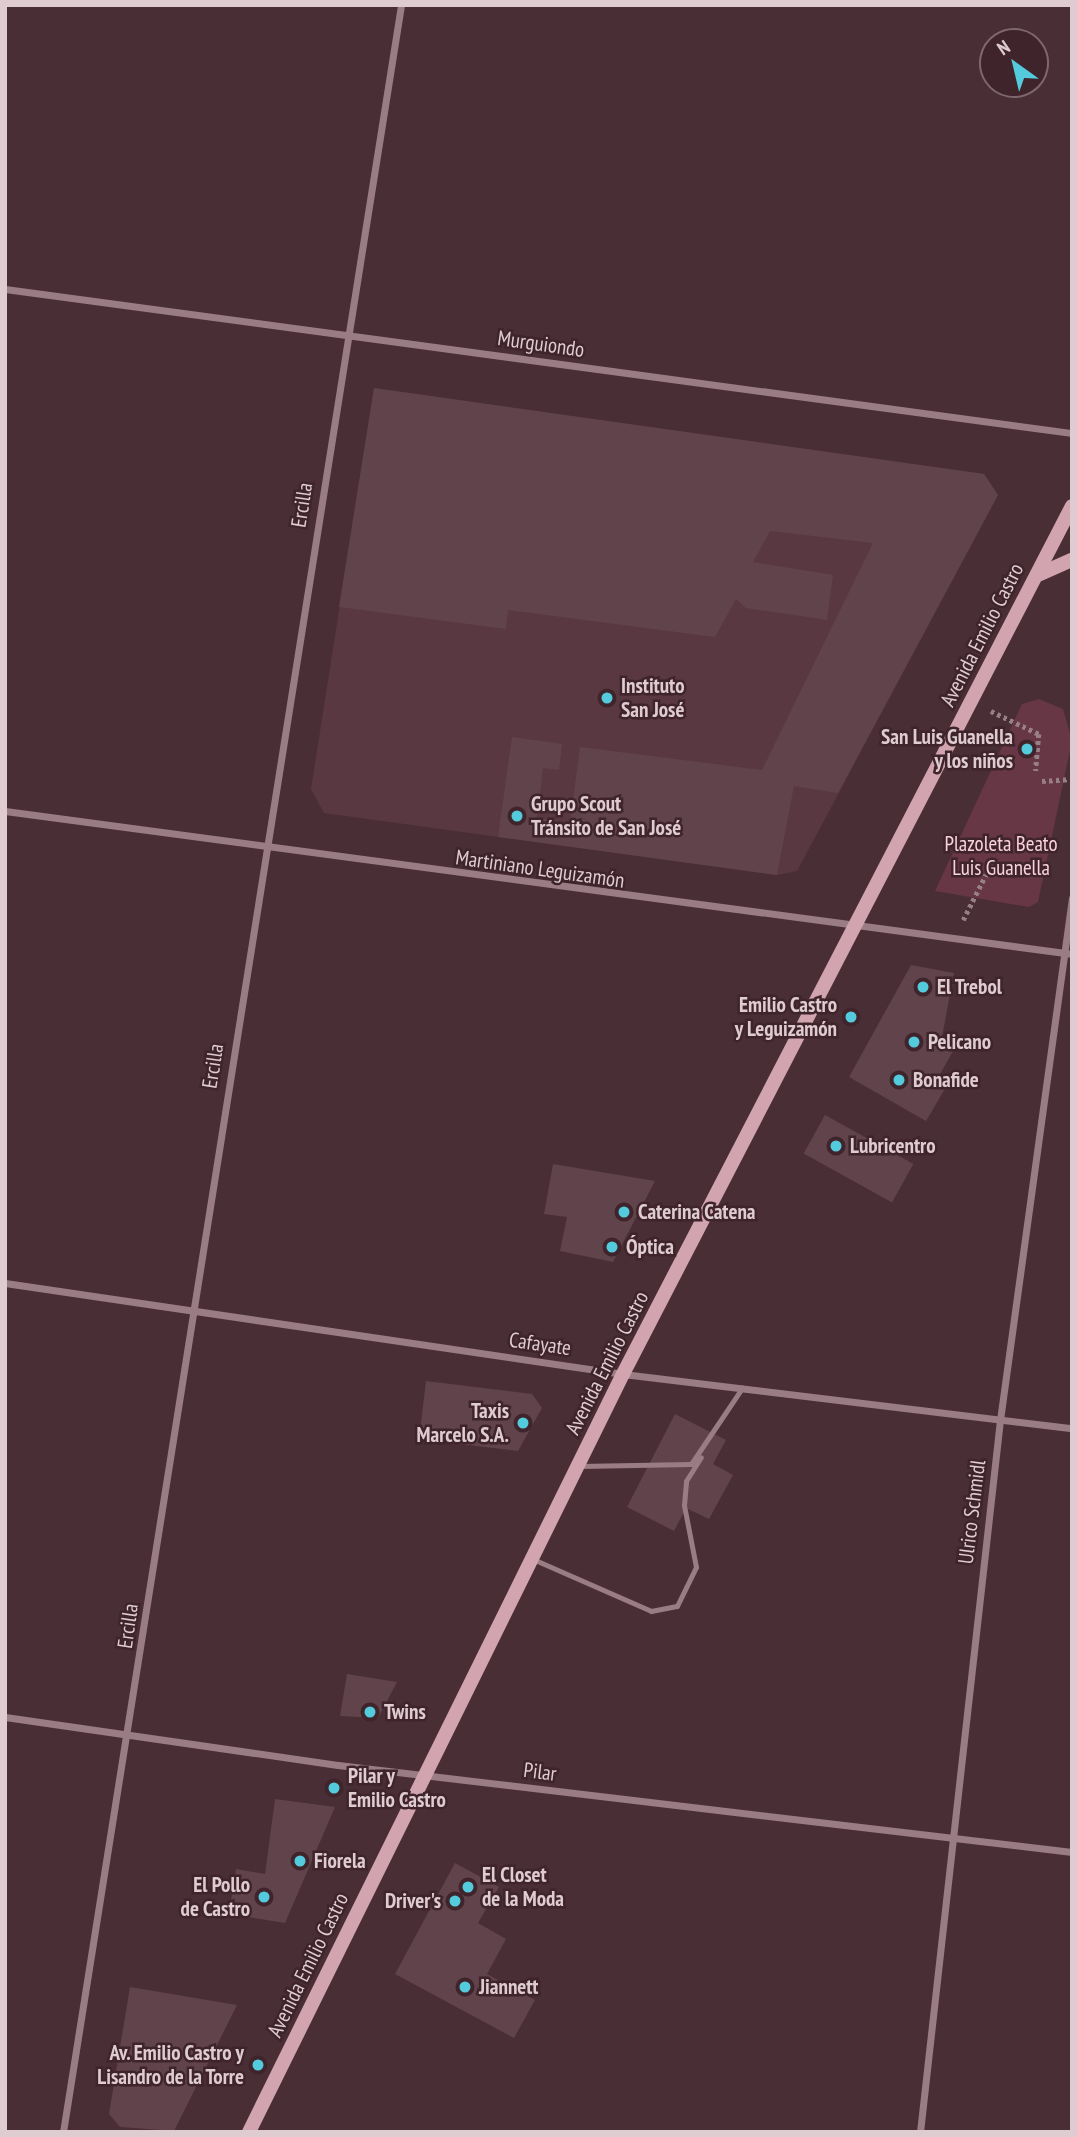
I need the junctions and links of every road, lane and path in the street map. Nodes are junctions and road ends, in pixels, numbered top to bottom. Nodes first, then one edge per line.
1 (401, 5) edge
2 (5, 289) edge
3 (346, 336) junction
4 (1072, 433) edge
5 (1072, 506) edge
6 (1072, 560) edge
7 (1036, 577) junction
8 (972, 701) junction
9 (1036, 771) dead end
10 (1072, 779) edge
11 (1042, 781) dead end
12 (5, 811) edge
13 (265, 848) junction
14 (986, 874) dead end
15 (1072, 898) edge
16 (856, 930) junction
17 (953, 940) junction
18 (1068, 953) edge
19 (5, 1283) edge
20 (192, 1311) junction
21 (624, 1374) junction
22 (742, 1388) junction
23 (1000, 1420) junction
24 (1072, 1428) edge
25 (701, 1457) junction
26 (579, 1466) junction
27 (535, 1560) junction
28 (5, 1717) edge
29 (130, 1734) junction
30 (425, 1776) junction
31 (950, 1839) junction
32 (1072, 1852) edge
33 (63, 2132) edge
34 (249, 2132) edge
35 (920, 2132) edge

1 - 3 street, Ercilla
2 - 3 street, Murguiondo
3 - 4 street, Murguiondo
3 - 13 street, Ercilla
5 - 7 main road, Avenida Emilio Castro
6 - 7 main road
7 - 8 main road, Avenida Emilio Castro
8 - 9 path
8 - 16 main road, Avenida Emilio Castro
10 - 11 path
12 - 13 street, Martiniano Leguizamón
13 - 16 street, Martiniano Leguizamón
13 - 20 street, Ercilla
14 - 17 path
15 - 18 street, Ulrico Schmidl
16 - 17 street, Martiniano Leguizamón
16 - 21 main road, Avenida Emilio Castro
17 - 18 street, Martiniano Leguizamón
18 - 23 street, Ulrico Schmidl
19 - 20 street, Cafayate
20 - 21 street, Cafayate
20 - 29 street, Ercilla
21 - 22 street, Cafayate
21 - 26 main road, Avenida Emilio Castro
22 - 23 street, Cafayate
22 - 25 lane
23 - 24 street, Cafayate
23 - 31 street, Ulrico Schmidl
25 - 26 lane
25 - 27 lane
26 - 27 main road, Avenida Emilio Castro
27 - 30 main road, Avenida Emilio Castro
28 - 29 street, Pilar
29 - 30 street, Pilar
29 - 33 street, Ercilla
30 - 31 street, Pilar
30 - 34 main road, Avenida Emilio Castro
31 - 32 street, Pilar
31 - 35 street, Ulrico Schmidl

